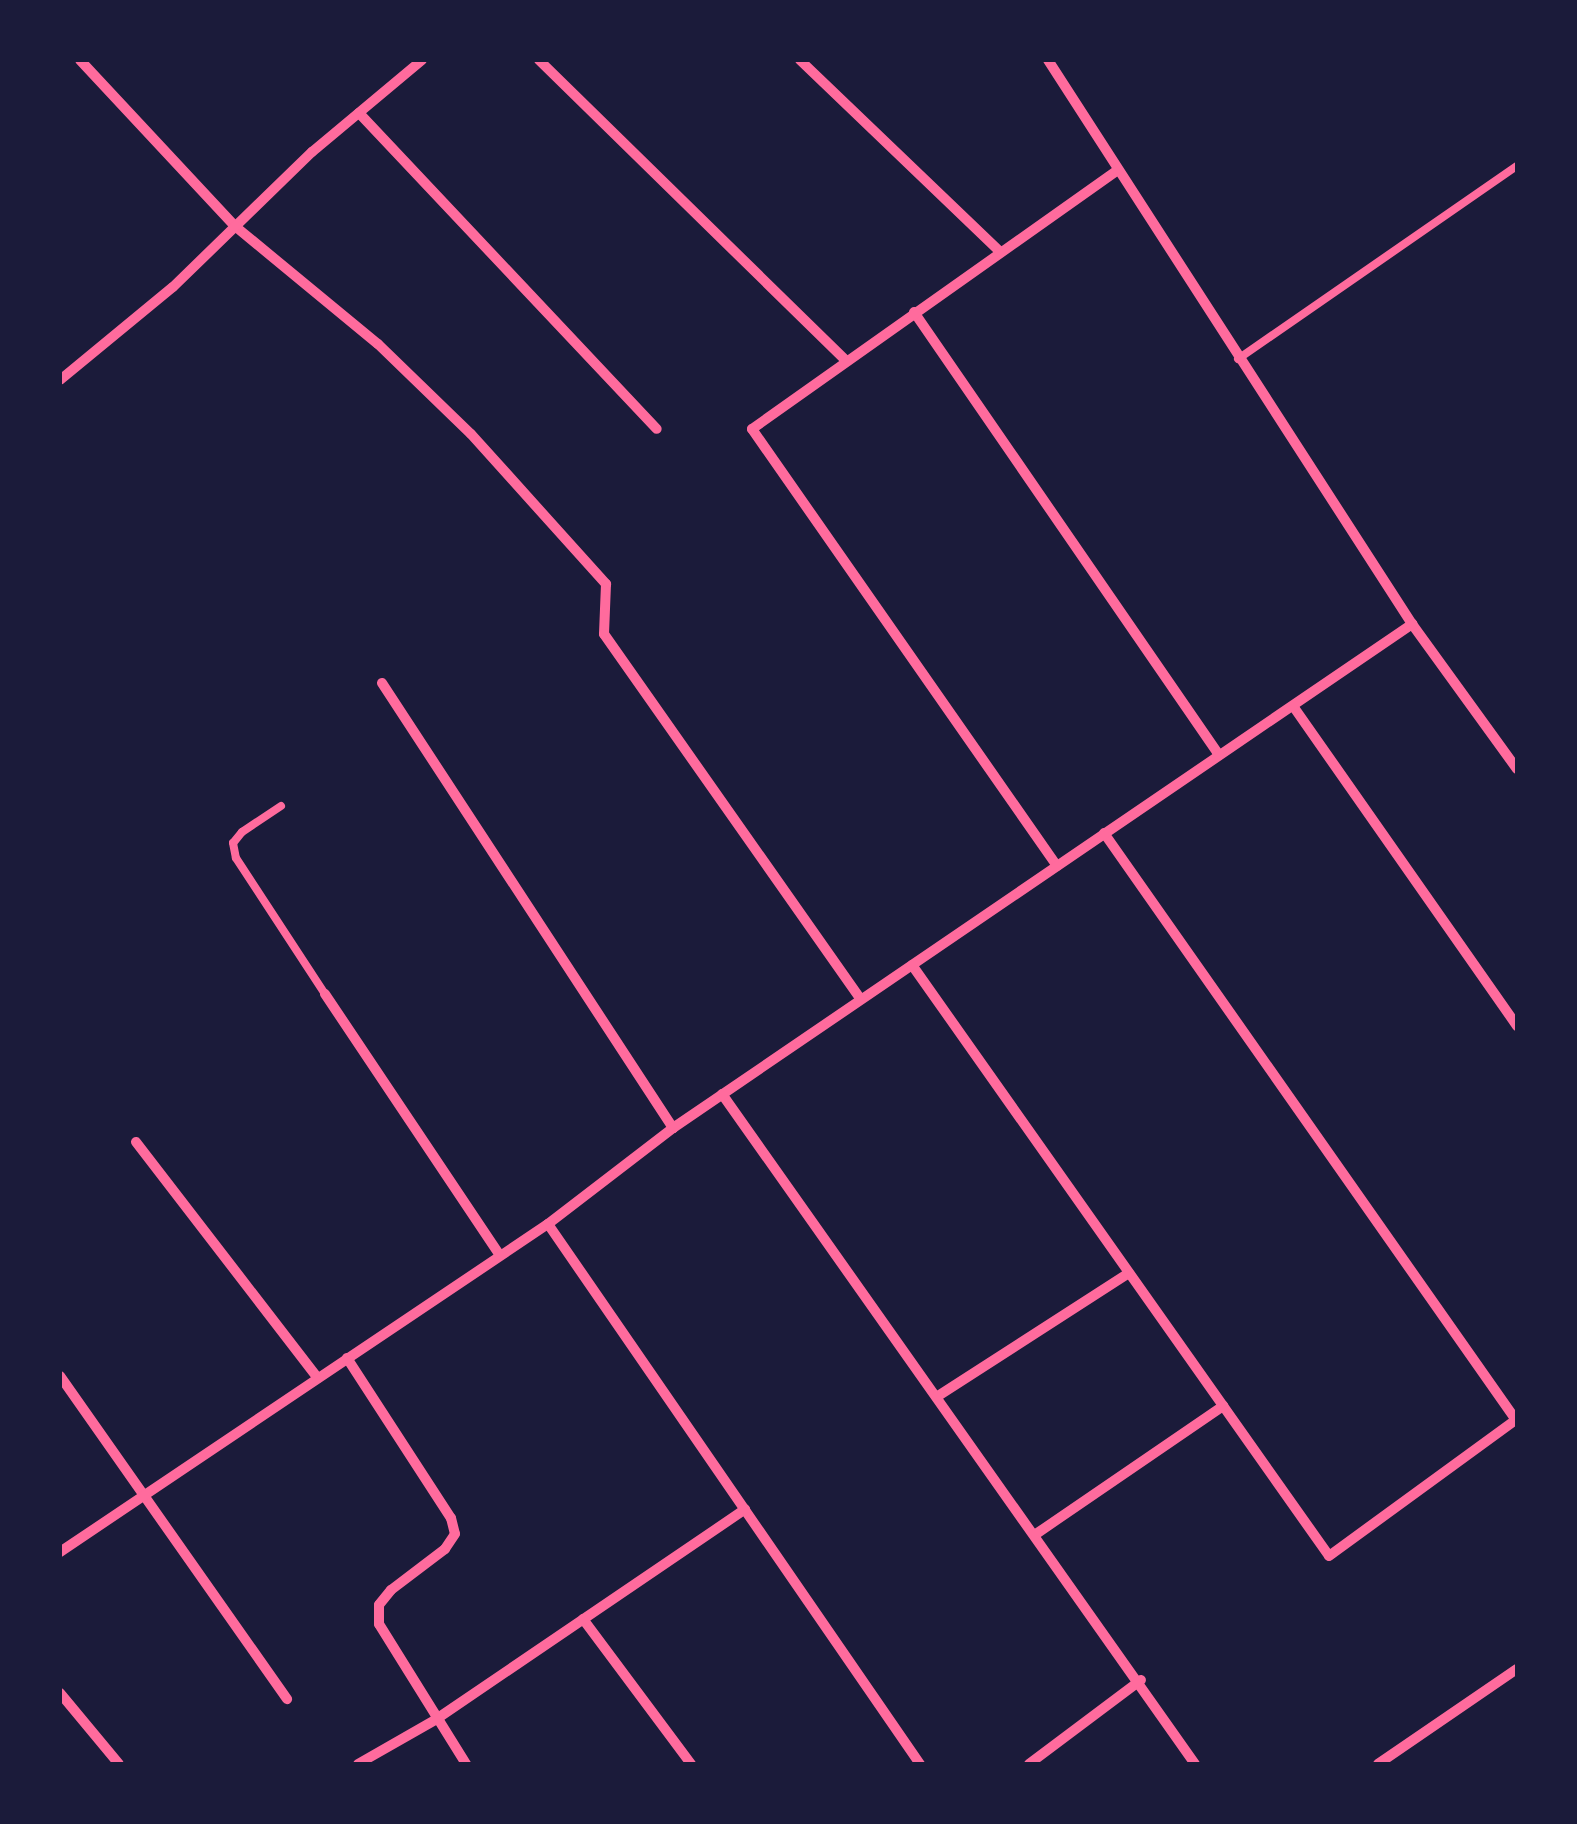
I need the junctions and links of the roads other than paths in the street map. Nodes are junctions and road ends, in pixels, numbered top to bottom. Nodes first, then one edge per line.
1 (80, 60) edge
2 (422, 60) edge
3 (540, 60) edge
4 (800, 60) edge
5 (1048, 60) edge
6 (359, 113) junction
7 (1517, 166) edge
8 (1115, 172) junction
9 (236, 227) junction
10 (1000, 252) junction
11 (914, 312) junction
12 (1238, 359) junction
13 (845, 360) junction
14 (60, 380) edge
15 (658, 429) dead end
16 (1412, 624) junction
17 (382, 683) dead end
18 (1292, 706) junction
19 (1219, 756) junction
20 (1517, 768) edge
21 (280, 806) dead end
22 (1104, 834) junction
23 (1058, 866) junction
24 (912, 965) junction
25 (325, 994) joint
26 (862, 999) junction
27 (1517, 1026) edge
28 (722, 1094) junction
29 (673, 1128) junction
30 (136, 1142) dead end
31 (548, 1224) junction
32 (500, 1255) junction
33 (1129, 1273) junction
34 (347, 1358) junction
35 (60, 1376) edge
36 (318, 1378) junction
37 (938, 1396) junction
38 (1223, 1406) junction
39 (1516, 1419) edge
40 (142, 1496) junction
41 (744, 1510) junction
42 (1036, 1534) junction
43 (60, 1552) edge
44 (583, 1620) junction
45 (1517, 1669) edge
46 (1141, 1680) junction
47 (60, 1692) edge
48 (288, 1700) dead end
49 (435, 1720) junction
50 (119, 1764) edge
51 (358, 1764) edge
52 (466, 1764) edge
53 (692, 1764) edge
54 (920, 1764) edge
55 (1029, 1764) edge
56 (1195, 1764) edge
57 (1378, 1764) edge

1 - 9 street
2 - 6 street
3 - 13 street
4 - 10 street
5 - 8 street
6 - 9 street
6 - 15 street
7 - 12 lane
8 - 10 street
8 - 12 street
9 - 14 street
9 - 26 street
10 - 11 street
11 - 13 street
11 - 19 street
12 - 16 street
13 - 23 street
16 - 18 street
16 - 20 street
17 - 29 street
18 - 19 street
18 - 27 street
19 - 22 street
21 - 25 lane
22 - 23 street
22 - 39 street
23 - 24 street
24 - 26 street
24 - 33 street
25 - 32 street
26 - 28 street
28 - 29 street
28 - 37 street
29 - 31 street
30 - 36 street
31 - 32 street
31 - 41 street
32 - 34 street
33 - 37 street
33 - 38 street
34 - 36 street
34 - 49 street
35 - 40 street
36 - 40 street
37 - 42 street
38 - 39 street
38 - 42 street
40 - 43 street
40 - 48 street
41 - 44 street
41 - 54 street
42 - 46 street
44 - 49 street
44 - 53 street
45 - 57 street
46 - 55 street
46 - 56 street
47 - 50 street
49 - 51 street
49 - 52 street

